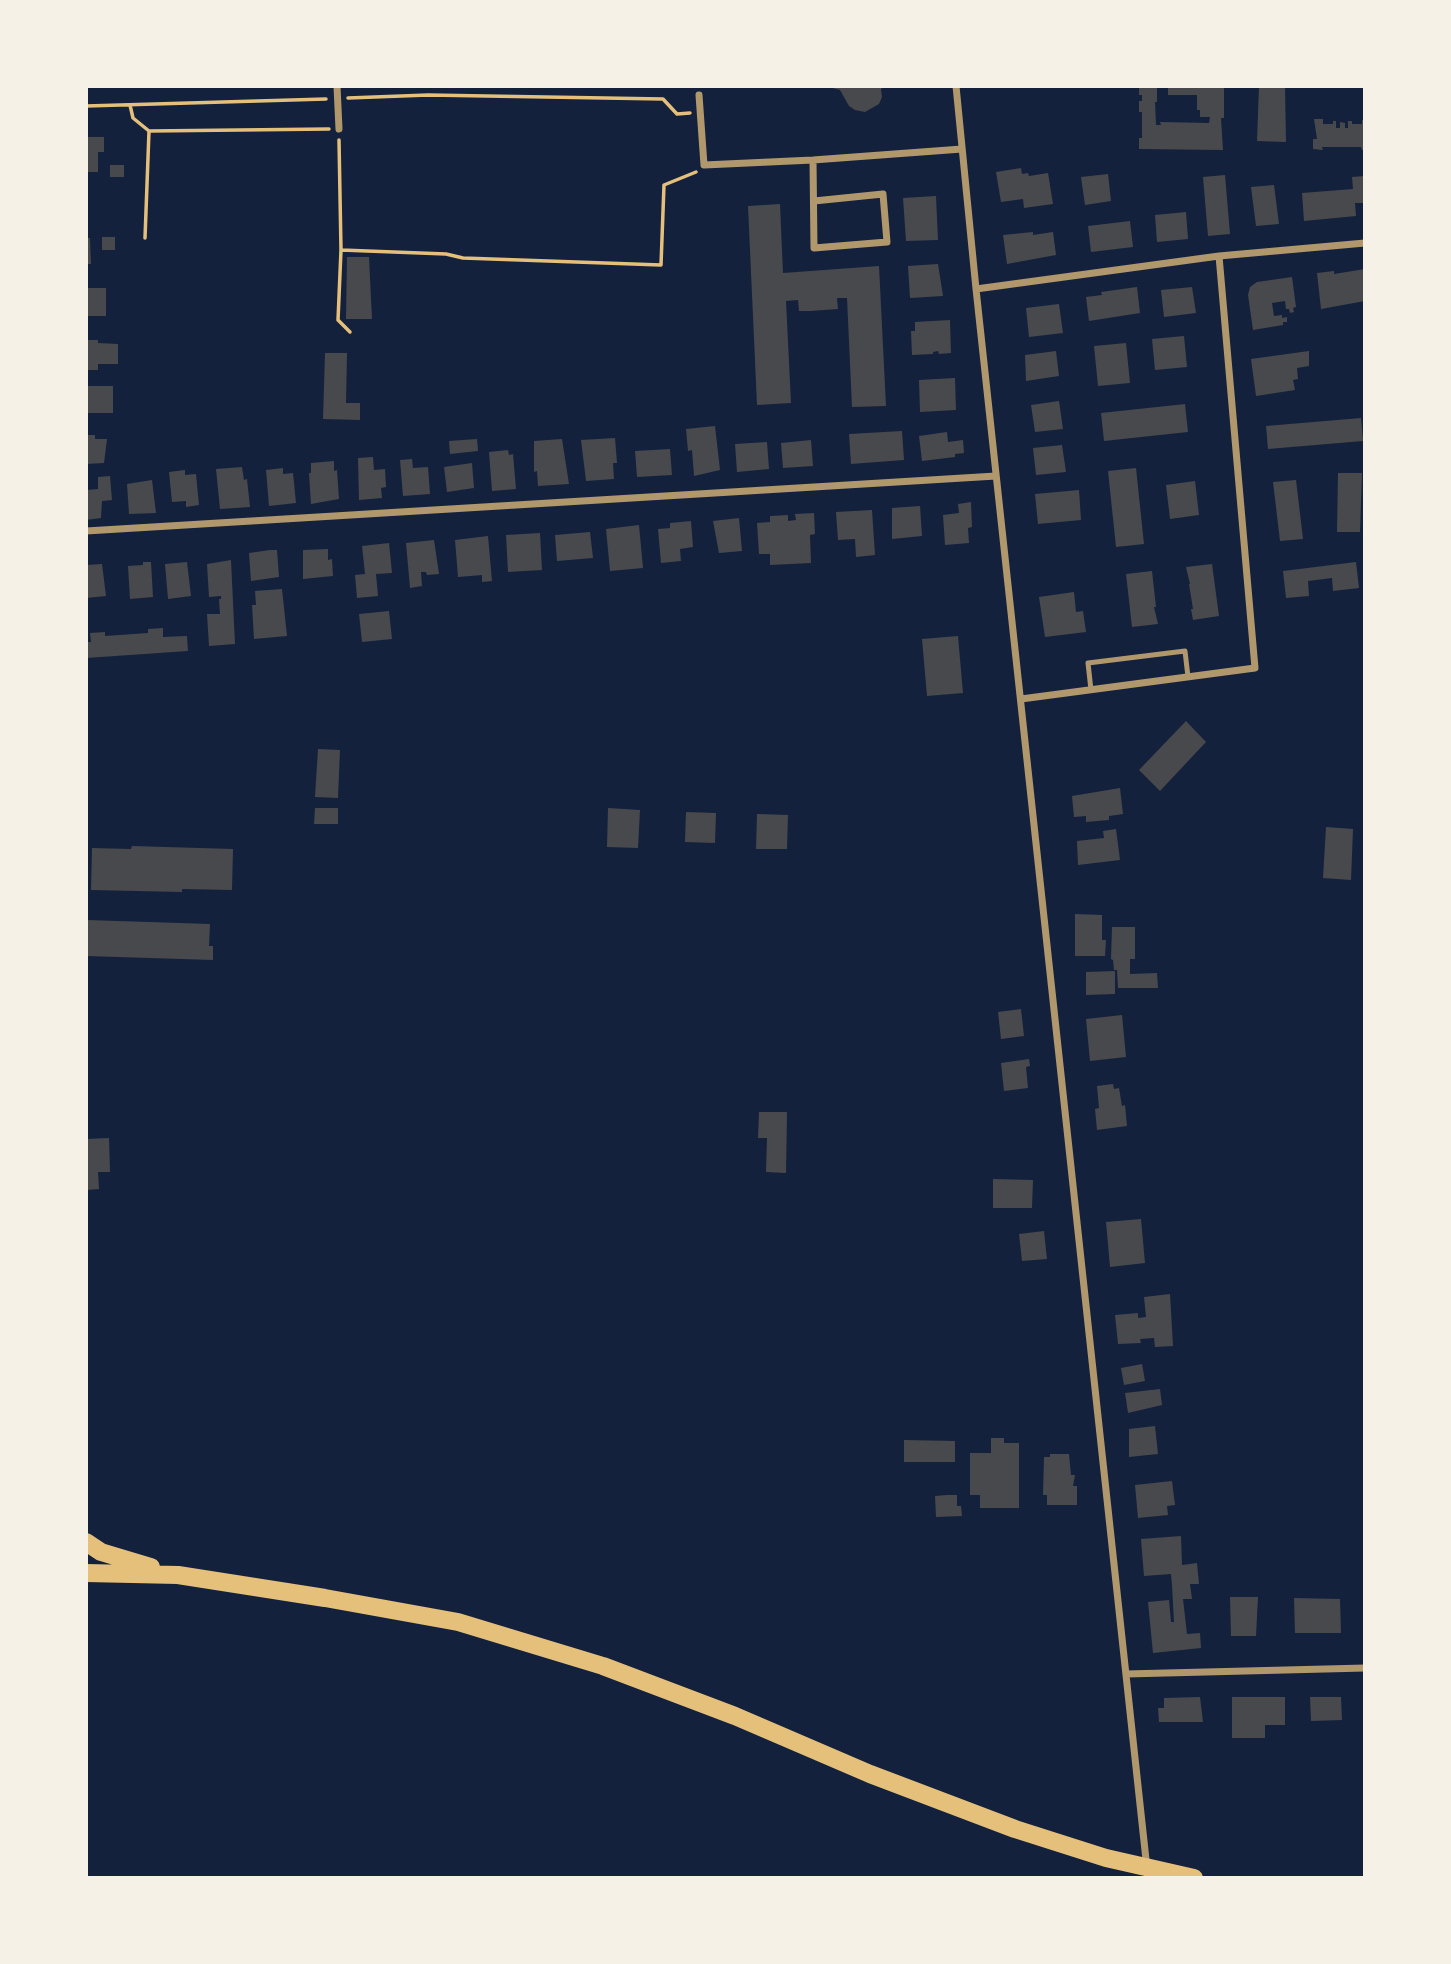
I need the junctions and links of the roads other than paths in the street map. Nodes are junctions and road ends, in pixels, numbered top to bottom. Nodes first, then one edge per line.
1 (338, 86) edge
2 (956, 86) edge
3 (699, 95) dead end
4 (339, 128) road end
5 (962, 149) junction
6 (813, 160) junction
7 (814, 201) junction
8 (1365, 243) edge
9 (1219, 256) junction
10 (976, 289) junction
11 (996, 476) junction
12 (86, 531) edge
13 (1188, 677) junction
14 (1091, 690) junction
15 (1021, 699) junction
16 (86, 1542) edge
17 (86, 1573) edge
18 (178, 1575) junction
19 (1365, 1668) edge
20 (1126, 1674) junction
21 (1148, 1878) edge
22 (1194, 1878) edge

1 - 4 street
2 - 5 street
3 - 6 street
5 - 6 street
5 - 10 street
6 - 7 street
7 - 7 street
8 - 9 street
9 - 10 street
9 - 13 street
10 - 11 street
11 - 12 street
11 - 15 street
13 - 14 street
13 - 14 lane
14 - 15 street
15 - 20 street
16 - 18 highway
17 - 18 highway
18 - 22 highway
19 - 20 street
20 - 21 street

